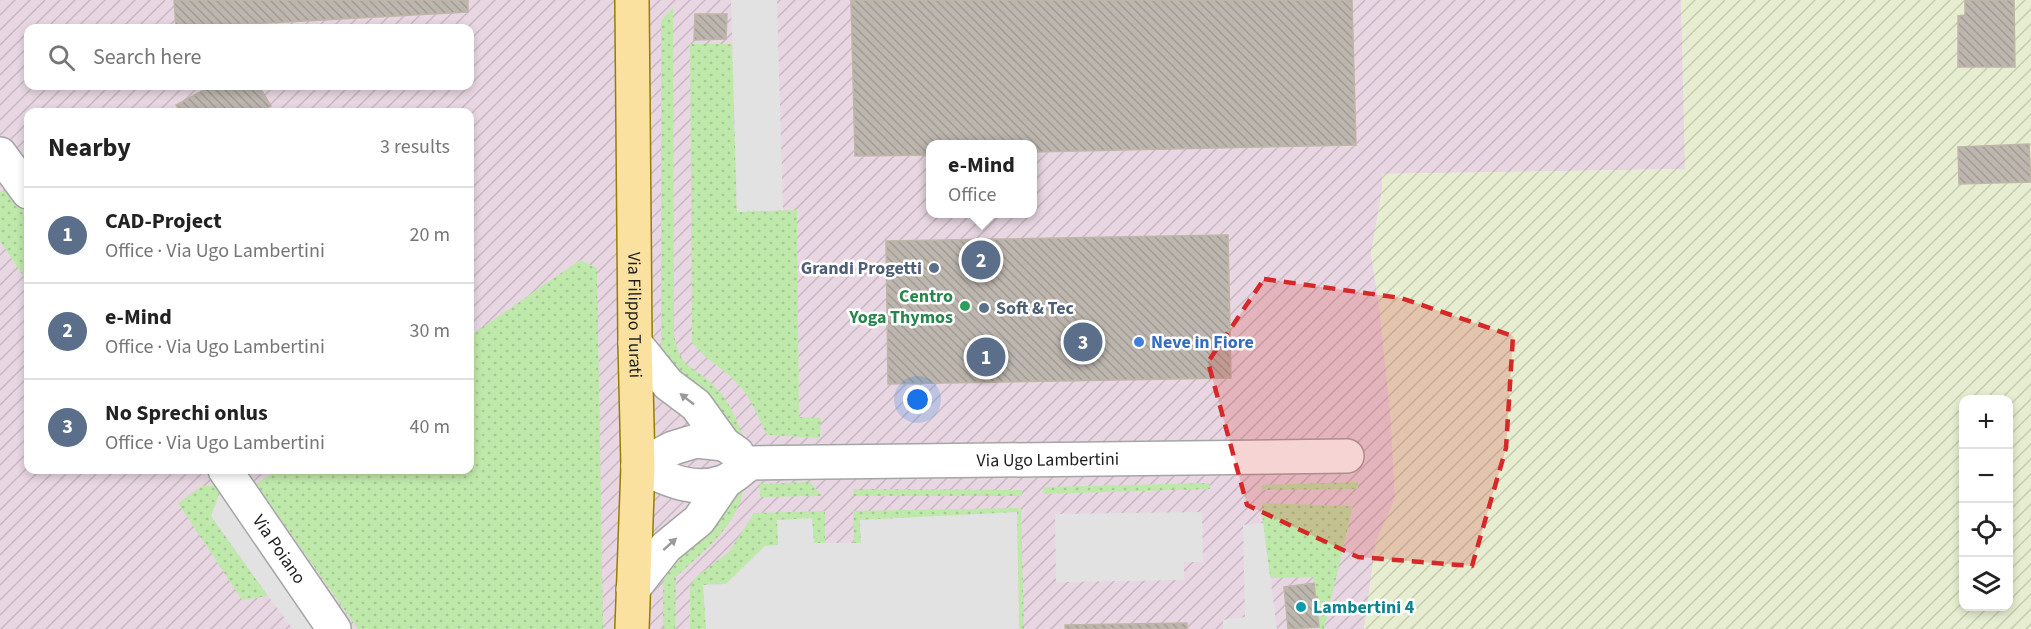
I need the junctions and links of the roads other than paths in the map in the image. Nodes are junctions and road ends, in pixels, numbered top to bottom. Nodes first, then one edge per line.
1 (632, 0) edge
2 (0, 154) edge
3 (24, 187) edge
4 (635, 343) junction
5 (724, 444) junction
6 (1347, 456) dead end
7 (638, 466) junction
8 (737, 472) junction
9 (228, 474) edge
10 (633, 589) junction
11 (334, 629) edge
12 (632, 629) edge

1 - 4 main road, Via Filippo Turati
2 - 3 street
5 -> 4 street
4 - 7 main road, Via Filippo Turati
5 - 7 street
5 - 8 street
6 - 8 street, Via Ugo Lambertini
7 - 8 street, Via Ugo Lambertini
7 - 10 main road, Via Filippo Turati
10 -> 8 street
9 - 11 street, Via Poiano
10 - 12 main road, Via Filippo Turati

